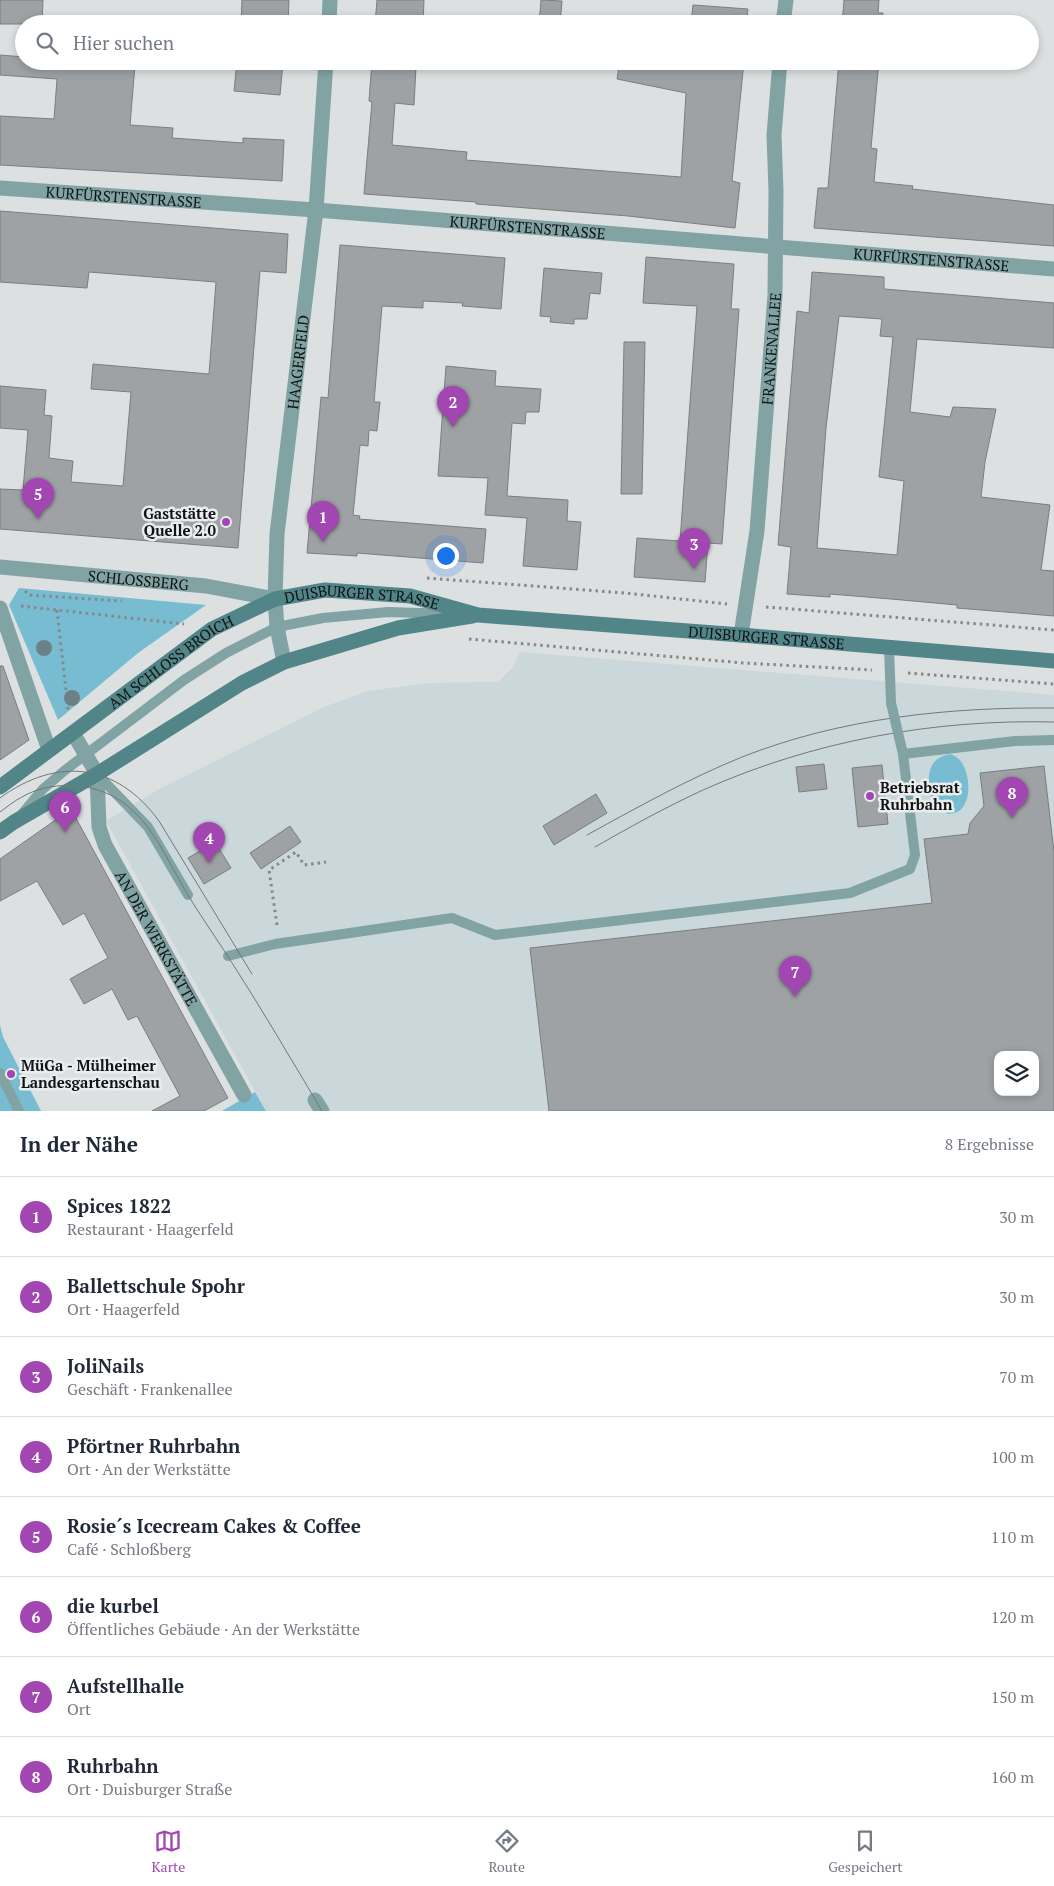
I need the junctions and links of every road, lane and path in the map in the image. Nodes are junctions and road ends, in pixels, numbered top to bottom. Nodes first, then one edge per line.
1 (330, 0) edge
2 (786, 0) edge
3 (329, 15) edge
4 (784, 15) edge
5 (325, 70) edge
6 (779, 70) edge
7 (0, 188) edge
8 (316, 210) junction
9 (776, 247) junction
10 (1054, 269) edge
11 (0, 567) edge
12 (422, 577) dead end
13 (29, 595) dead end
14 (275, 599) junction
15 (127, 601) dead end
16 (19, 606) dead end
17 (746, 606) junction
18 (0, 608) edge
19 (57, 610) junction
20 (478, 616) junction
21 (277, 627) junction
22 (212, 629) junction
23 (1054, 630) edge
24 (741, 635) junction
25 (464, 638) dead end
26 (889, 647) junction
27 (1054, 661) edge
28 (284, 662) junction
29 (890, 671) junction
30 (1054, 684) edge
31 (64, 716) dead end
32 (73, 733) junction
33 (1054, 740) edge
34 (49, 750) junction
35 (904, 754) junction
36 (86, 755) junction
37 (97, 774) junction
38 (0, 787) edge
39 (14, 822) junction
40 (0, 832) edge
41 (326, 862) dead end
42 (188, 895) dead end
43 (280, 943) junction
44 (228, 956) dead end
45 (0, 1072) edge
46 (244, 1095) dead end
47 (18, 1111) edge

1 - 3 street
2 - 4 street
5 - 8 street, HAAGERFELD
6 - 9 street, FRANKENALLEE
7 - 8 street, KURFÜRSTENSTRASSE
8 - 9 street, KURFÜRSTENSTRASSE
8 - 14 street, HAAGERFELD
9 - 10 street, KURFÜRSTENSTRASSE
9 - 17 street, FRANKENALLEE
11 - 14 street, SCHLOSSBERG
12 - 17 path
13 - 15 path
14 - 20 main road, DUISBURGER STRASSE
14 - 21 street, HAAGERFELD
14 - 22 main road, AM SCHLOSS BROICH
16 - 19 path
17 - 23 path
17 - 24 street, FRANKENALLEE
18 - 34 street
19 - 22 path
19 - 31 path
20 - 21 lane
20 - 24 main road, DUISBURGER STRASSE
20 - 28 main road, DUISBURGER STRASSE
21 - 28 street, HAAGERFELD
21 - 36 lane
22 - 32 main road, AM SCHLOSS BROICH
24 - 26 main road, DUISBURGER STRASSE
25 - 29 path
26 - 27 main road, DUISBURGER STRASSE
26 - 29 lane
28 - 37 main road
29 - 30 path
29 - 35 lane, bridge
32 - 34 main road, AM SCHLOSS BROICH
32 - 36 street
33 - 35 lane
34 - 38 main road, AM SCHLOSS BROICH
35 - 43 lane
36 - 37 street
36 - 39 lane
37 - 39 main road
37 - 42 lane
37 - 46 street, AN DER WERKSTÄTTE
39 - 40 main road
41 - 43 path
43 - 44 lane
45 - 47 lane

